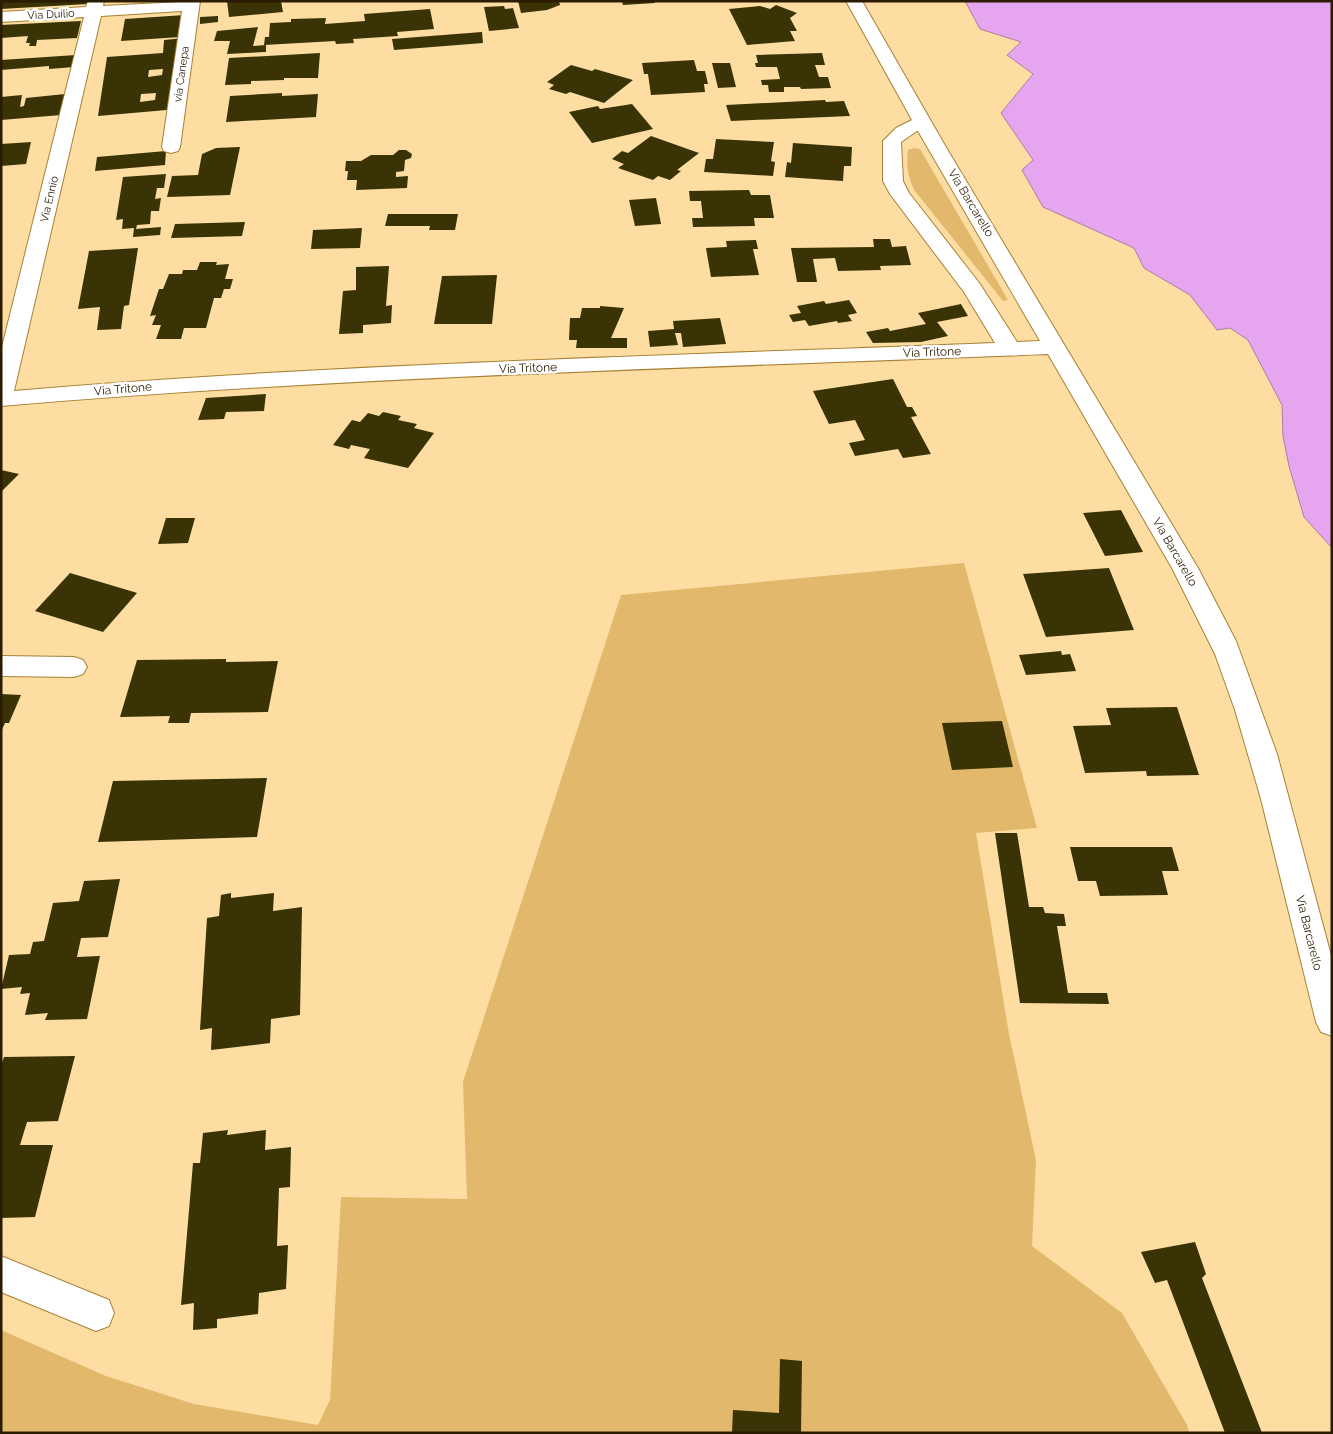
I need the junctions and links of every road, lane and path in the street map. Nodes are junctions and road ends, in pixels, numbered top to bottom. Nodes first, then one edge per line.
1 (854, 1) edge
2 (191, 3) edge
3 (95, 6) edge
4 (1, 17) edge
5 (923, 123) junction
6 (171, 147) dead end
7 (1055, 347) junction
8 (1010, 350) junction
9 (1, 398) edge
10 (1, 666) edge
11 (74, 667) dead end
12 (1332, 1022) edge
13 (1, 1274) edge
14 (96, 1313) dead end

1 - 5 street, Via Barcarello
2 - 3 street, Via Duilio
2 - 6 street, via Canepa
3 - 4 street, Via Duilio
3 - 9 street, Via Ennio
5 - 7 street, Via Barcarello
5 - 8 street
7 - 8 street, Via Tritone
7 - 12 street, Via Barcarello
8 - 9 street, Via Tritone
10 - 11 street
13 - 14 street

